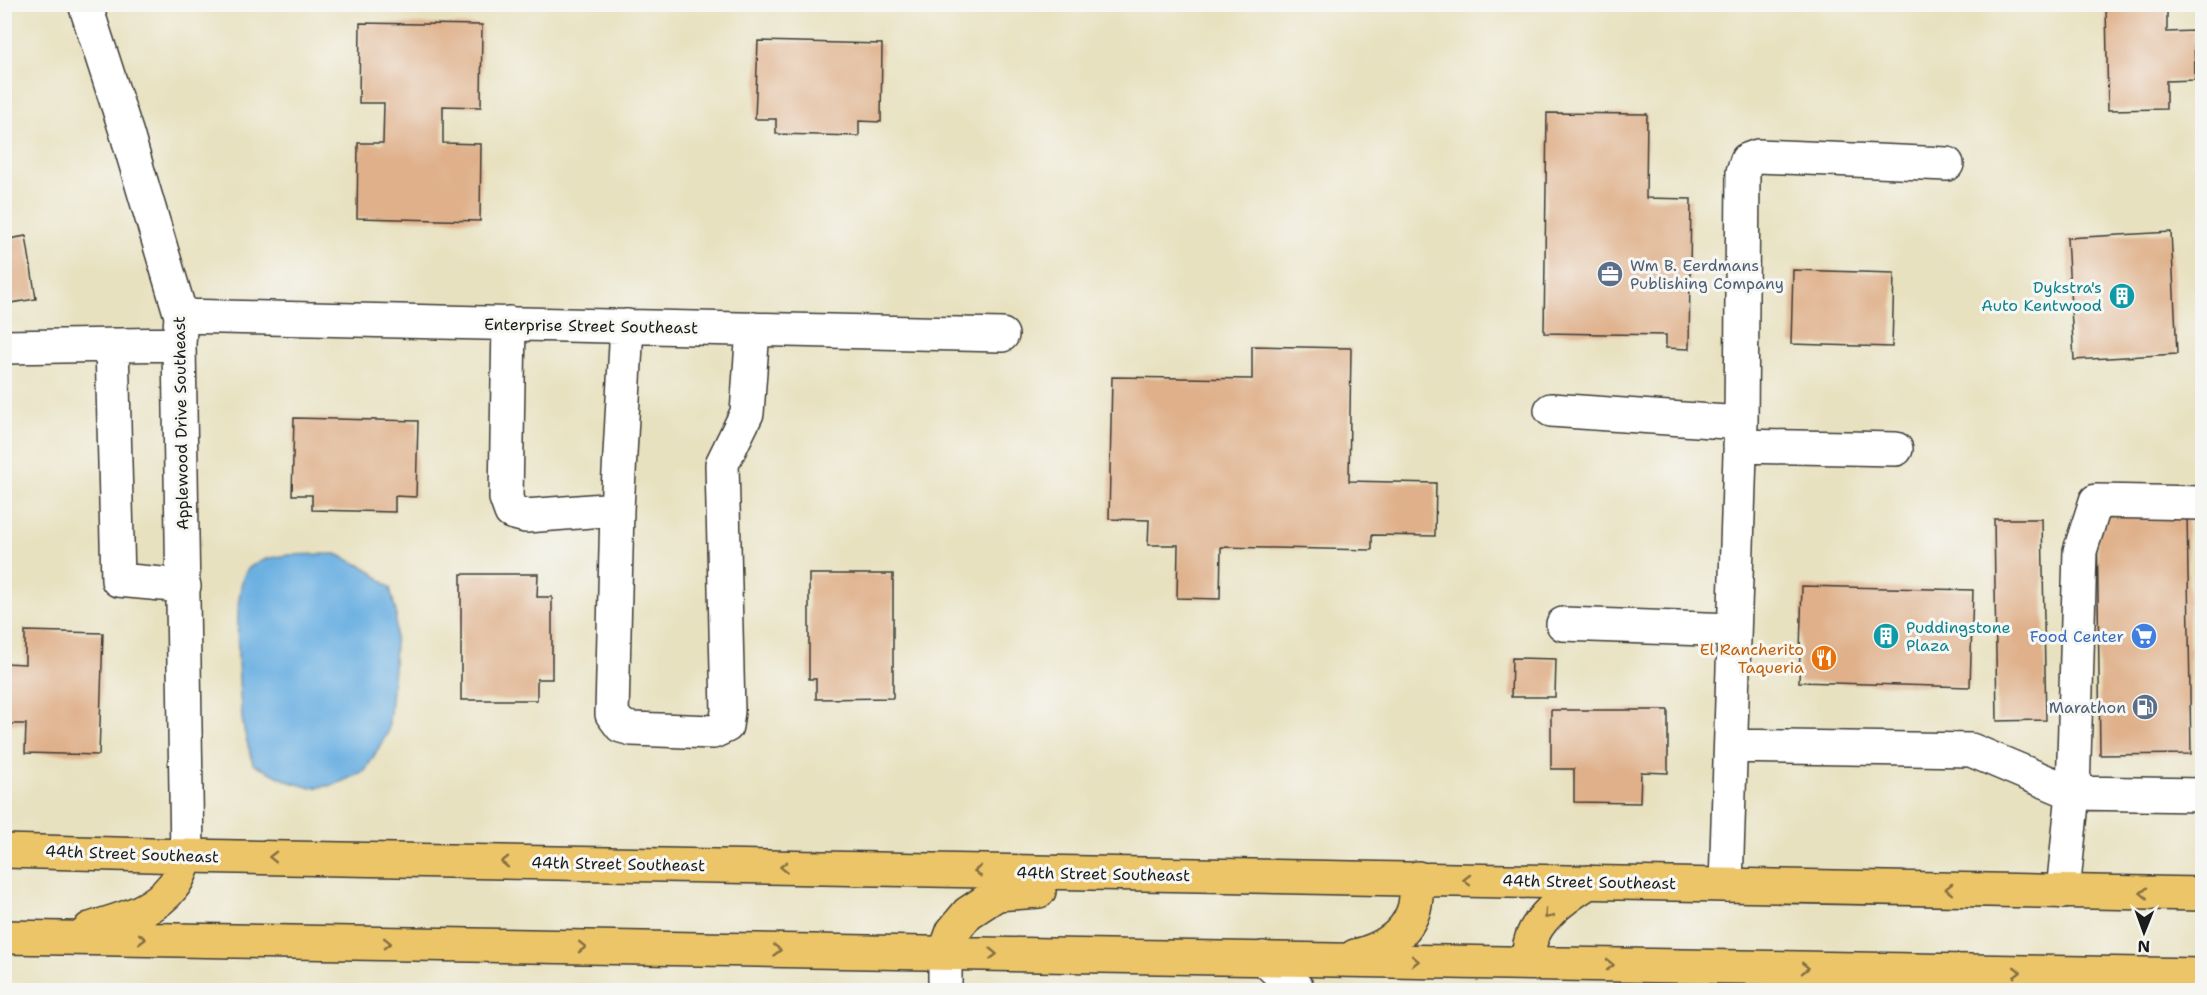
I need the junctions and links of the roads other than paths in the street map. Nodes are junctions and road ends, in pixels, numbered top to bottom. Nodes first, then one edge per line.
1 (85, 4) edge
2 (1947, 164) dead end
3 (509, 323) junction
4 (627, 326) junction
5 (753, 329) junction
6 (180, 330) junction
7 (1002, 335) dead end
8 (112, 345) junction
9 (4, 347) edge
10 (1551, 410) dead end
11 (1740, 434) junction
12 (1896, 449) dead end
13 (2202, 503) edge
14 (617, 509) junction
15 (184, 586) junction
16 (1563, 624) dead end
17 (1734, 630) junction
18 (1731, 746) junction
19 (2073, 793) junction
20 (2202, 795) edge
21 (4, 850) edge
22 (188, 856) junction
23 (1254, 877) junction
24 (1418, 878) junction
25 (1589, 882) junction
26 (1726, 885) junction
27 (2063, 892) junction
28 (2202, 894) edge
29 (4, 937) edge
30 (63, 938) junction
31 (945, 953) junction
32 (1263, 958) junction
33 (1336, 960) junction
34 (1531, 963) junction
35 (2202, 975) edge
36 (945, 990) edge
37 (1298, 990) edge

1 - 6 street, Applewood Drive Southeast
2 - 11 street
3 - 4 street, Enterprise Street Southeast
3 - 6 street, Enterprise Street Southeast
3 - 14 street
4 - 5 street, Enterprise Street Southeast
4 - 14 street
5 - 7 street, Enterprise Street Southeast
5 - 14 street
6 - 8 street, Enterprise Street Southeast
6 - 15 street, Applewood Drive Southeast
8 - 9 street, Enterprise Street Southeast
8 - 15 street
10 - 11 street
11 - 12 street
11 - 17 street
13 - 19 street
15 - 22 street, Applewood Drive Southeast
16 - 17 street
17 - 18 street
18 - 19 street
18 - 26 street
19 - 20 street
19 - 27 street
21 - 22 main road, 44th Street Southeast
23 -> 22 main road, 44th Street Southeast
22 - 30 main road
23 - 24 main road, 44th Street Southeast
23 - 31 main road
25 -> 24 main road, 44th Street Southeast
24 - 33 main road
25 - 26 main road, 44th Street Southeast
25 -> 34 main road
27 -> 26 main road, 44th Street Southeast
28 -> 27 main road, 44th Street Southeast
29 - 30 main road
30 -> 31 main road
31 -> 32 main road
31 - 36 street
32 - 33 main road
32 - 37 street
33 -> 34 main road
34 -> 35 main road

